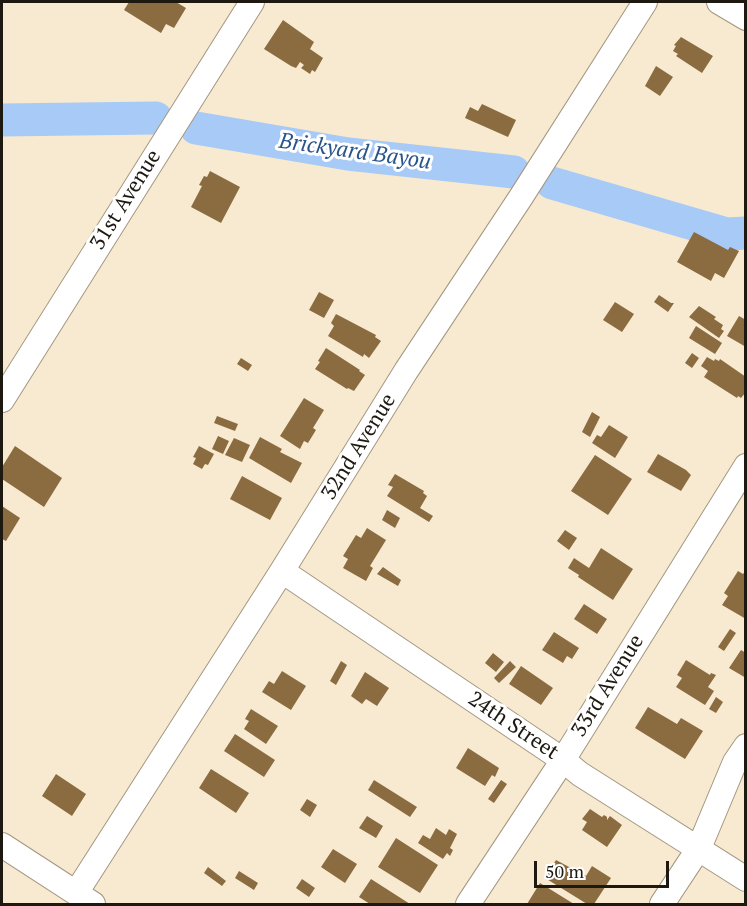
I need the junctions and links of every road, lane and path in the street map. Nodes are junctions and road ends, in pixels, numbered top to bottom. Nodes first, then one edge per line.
1 (252, 2) edge
2 (645, 2) edge
3 (719, 2) edge
4 (746, 18) edge
5 (2, 400) edge
6 (746, 466) edge
7 (282, 571) junction
8 (746, 746) edge
9 (563, 760) junction
10 (2, 845) edge
11 (699, 848) junction
12 (746, 879) edge
13 (85, 899) edge
14 (468, 904) edge
15 (662, 904) edge

1 - 5 street, 31st Avenue
2 - 7 street, 32nd Avenue
3 - 4 street
6 - 9 street, 33rd Avenue
7 - 9 street, 24th Street
7 - 13 street, 32nd Avenue
8 - 11 street
9 - 11 street, 24th Street
9 - 14 street, 33rd Avenue
10 - 13 street
11 - 12 street, 24th Street
11 - 15 street

